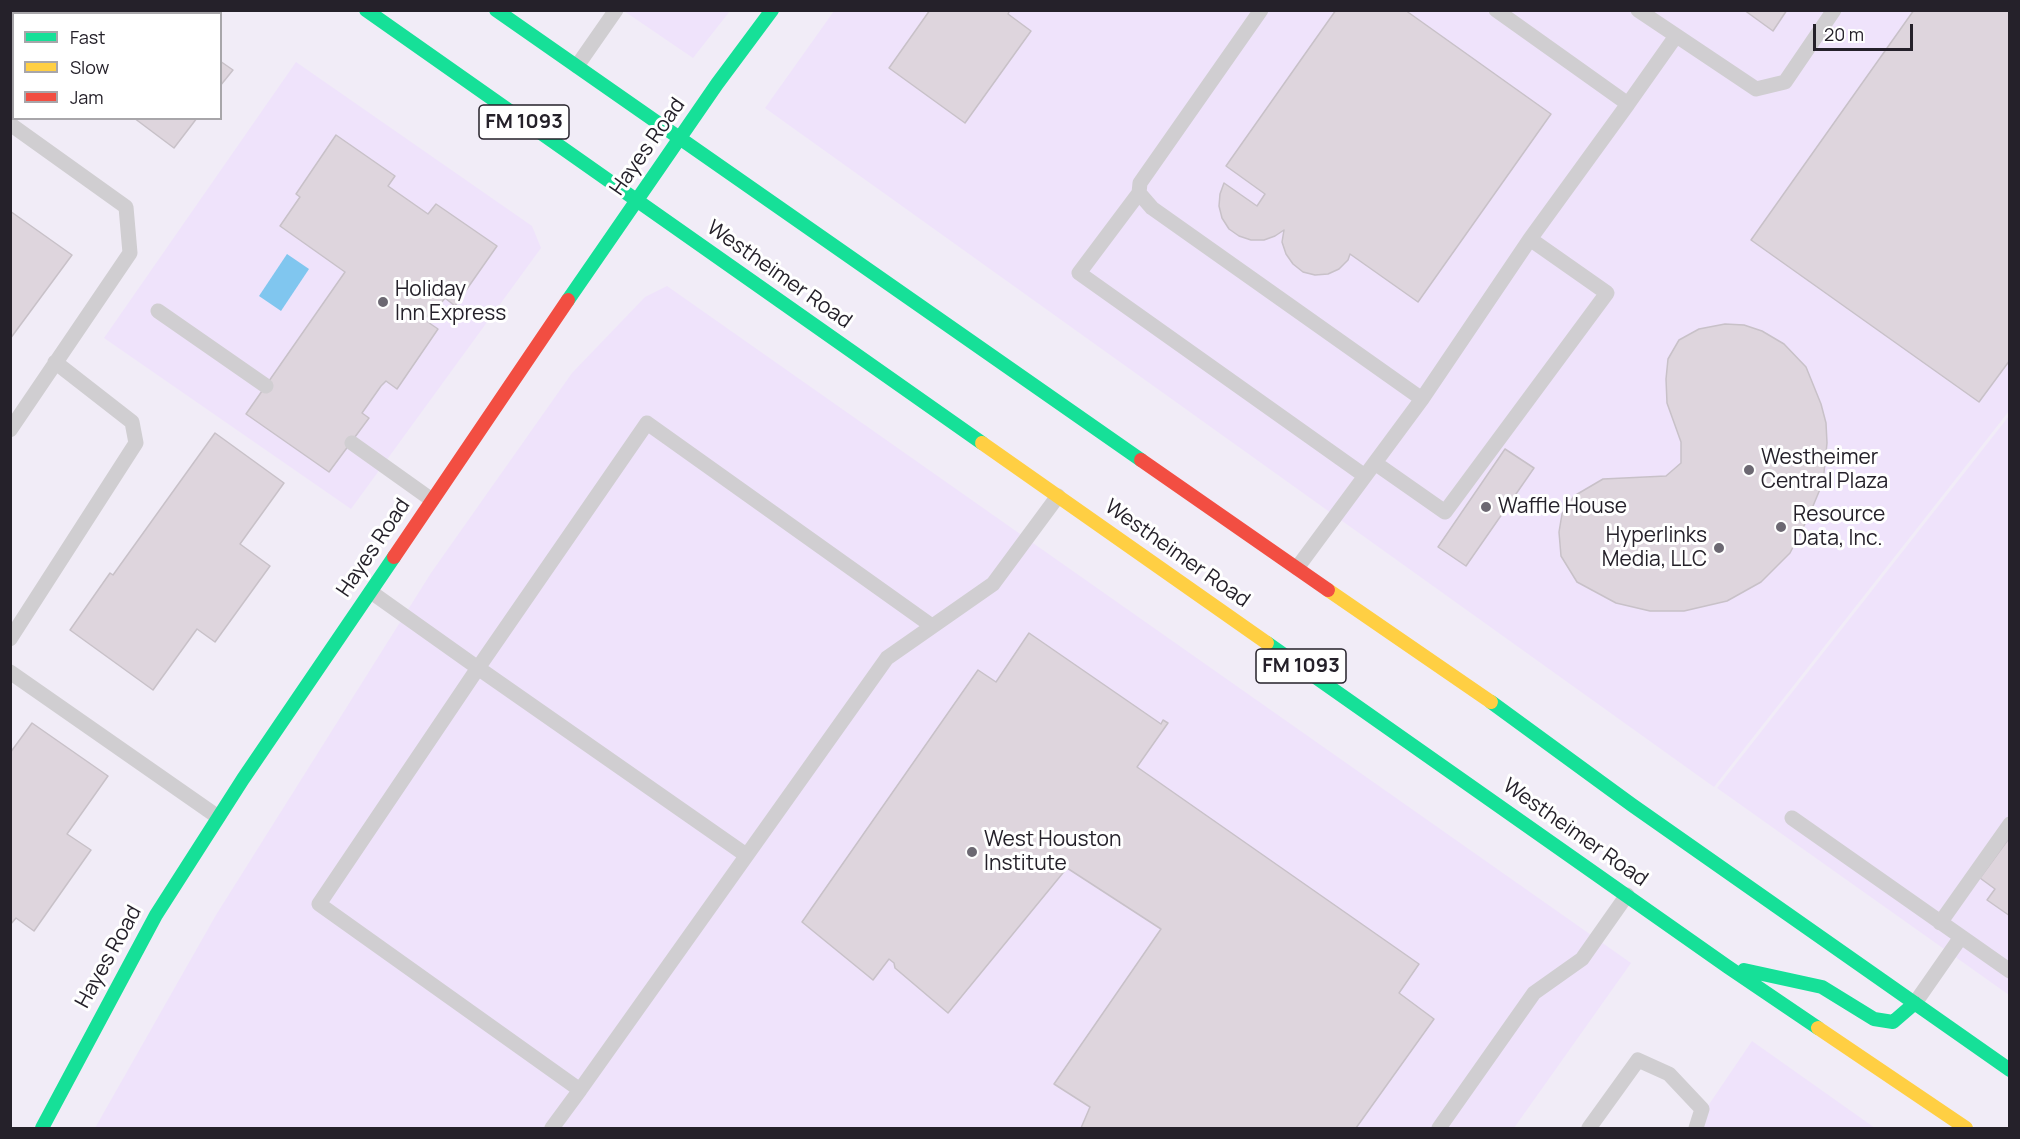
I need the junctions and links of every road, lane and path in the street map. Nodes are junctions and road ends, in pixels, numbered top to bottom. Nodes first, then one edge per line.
1 (366, 10) edge
2 (496, 10) edge
3 (616, 10) edge
4 (772, 10) edge
5 (1261, 10) edge
6 (1496, 10) edge
7 (1638, 10) edge
8 (1834, 10) edge
9 (1676, 36) junction
10 (577, 66) junction
11 (1628, 104) junction
12 (10, 124) edge
13 (680, 138) junction
14 (1139, 193) junction
15 (637, 201) junction
16 (1530, 239) junction
17 (158, 311) dead end
18 (56, 362) junction
19 (266, 386) dead end
20 (1422, 399) junction
21 (10, 430) edge
22 (351, 443) dead end
23 (1375, 463) junction
24 (1365, 476) junction
25 (1058, 496) junction
26 (432, 500) junction
27 (1297, 568) junction
28 (371, 592) junction
29 (932, 626) junction
30 (10, 639) edge
31 (477, 668) junction
32 (10, 672) edge
33 (218, 818) junction
34 (1792, 818) dead end
35 (2010, 824) edge
36 (746, 855) junction
37 (1627, 895) junction
38 (1940, 922) junction
39 (1961, 937) junction
40 (1728, 967) junction
41 (2010, 971) edge
42 (1916, 1003) junction
43 (2010, 1070) edge
44 (580, 1090) junction
45 (42, 1128) edge
46 (552, 1128) edge
47 (1439, 1128) edge
48 (1589, 1128) edge
49 (1696, 1128) edge
50 (1966, 1128) edge

1 - 15 main road, Westheimer Road / FM 1093
2 - 10 main road
3 - 10 lane
4 - 13 main road, Hayes Road
5 - 14 lane
6 - 11 lane
7 - 9 lane
8 - 9 lane
9 - 11 lane
10 - 13 main road
11 - 16 lane
12 - 18 lane
13 - 15 main road, Hayes Road
13 - 27 main road
14 - 20 lane
14 - 24 lane
15 - 25 main road, Westheimer Road / FM 1093
15 - 26 main road, Hayes Road
16 - 20 lane
16 - 23 lane
17 - 19 lane
18 - 21 lane
18 - 30 lane
20 - 23 lane
22 - 26 lane
23 - 24 lane
24 - 27 lane
25 - 29 lane
25 - 37 main road, Westheimer Road / FM 1093
26 - 28 main road, Hayes Road
27 - 42 main road
28 - 31 lane
28 - 33 main road, Hayes Road
29 - 31 lane
29 - 36 lane
31 - 36 lane
31 - 44 lane
32 - 33 lane
33 - 45 main road, Hayes Road
34 - 38 lane
35 - 38 lane
36 - 44 lane
37 - 40 main road, Westheimer Road / FM 1093
37 - 47 lane
38 - 39 lane
39 - 41 lane
39 - 42 lane
40 - 42 main road
40 - 50 main road, Westheimer Road / FM 1093
42 - 43 main road
44 - 46 lane
48 - 49 lane

